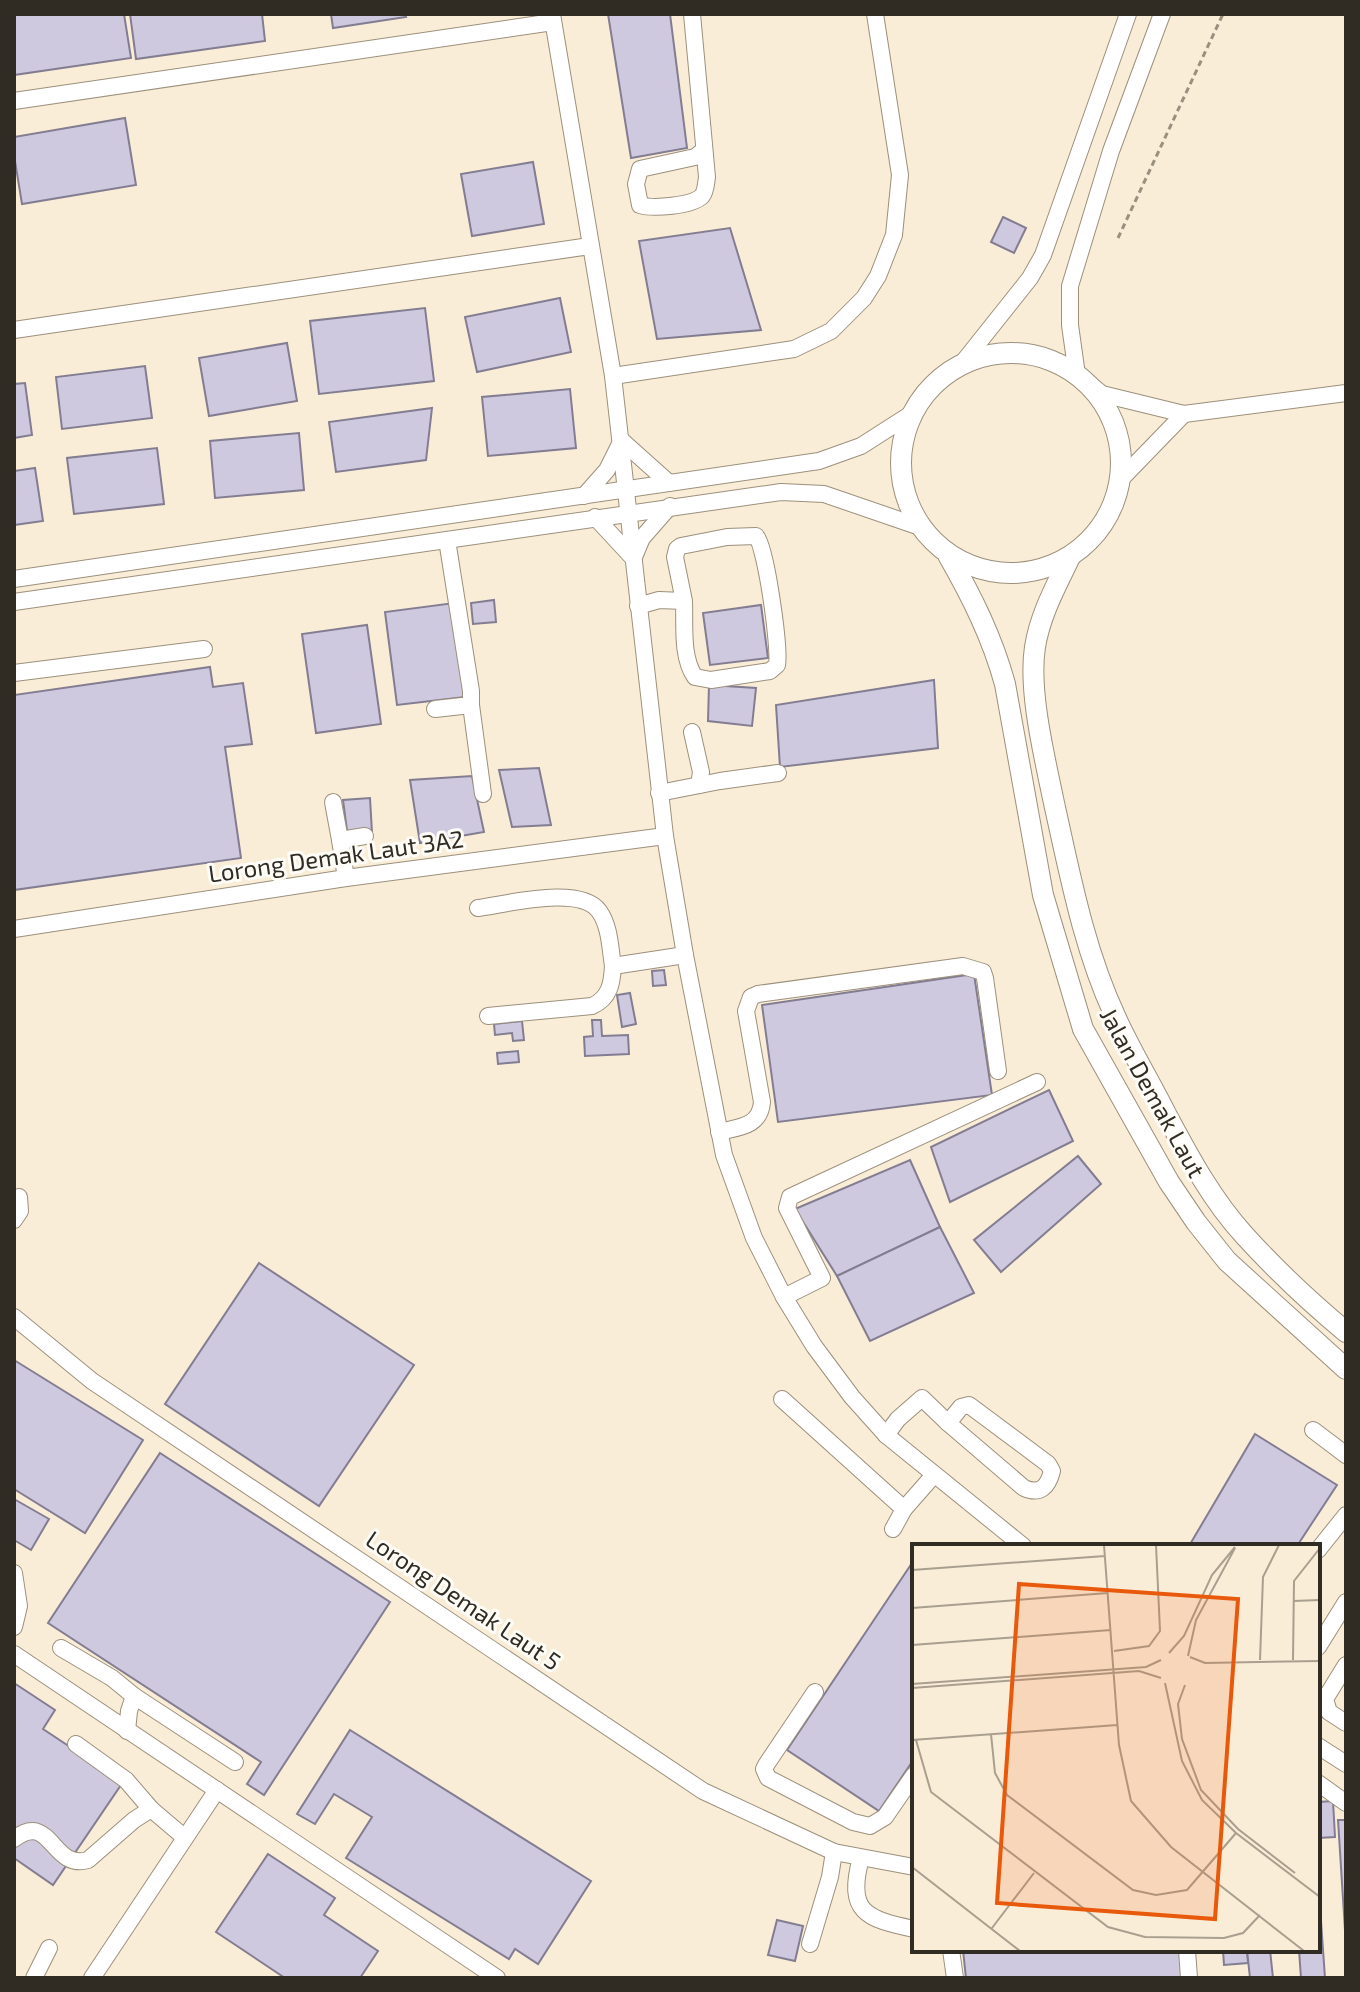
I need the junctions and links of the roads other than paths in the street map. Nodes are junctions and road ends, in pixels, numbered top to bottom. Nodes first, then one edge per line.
1 (692, 14) edge
2 (875, 14) edge
3 (1128, 14) edge
4 (1162, 14) edge
5 (552, 18) edge
6 (14, 101) edge
7 (704, 150) junction
8 (590, 246) junction
9 (14, 330) edge
10 (960, 366) junction
11 (613, 376) junction
12 (1082, 379) junction
13 (1346, 393) edge
14 (911, 414) junction
15 (1184, 414) junction
16 (621, 440) junction
17 (1121, 479) junction
18 (669, 483) junction
19 (627, 490) junction
20 (584, 496) junction
21 (670, 506) junction
22 (629, 513) junction
23 (595, 517) junction
24 (920, 527) junction
25 (447, 540) junction
26 (948, 555) junction
27 (1070, 557) junction
28 (633, 558) junction
29 (14, 579) edge
30 (684, 601) junction
31 (14, 602) edge
32 (638, 606) junction
33 (204, 649) dead end
34 (14, 673) edge
35 (471, 705) junction
36 (435, 709) dead end
37 (692, 732) dead end
38 (778, 773) dead end
39 (699, 785) junction
40 (659, 793) junction
41 (483, 794) dead end
42 (333, 802) dead end
43 (365, 836) dead end
44 (665, 836) junction
45 (340, 840) junction
46 (346, 878) junction
47 (478, 908) dead end
48 (14, 929) edge
49 (685, 955) junction
50 (613, 966) junction
51 (488, 1016) dead end
52 (998, 1071) dead end
53 (1037, 1082) dead end
54 (719, 1132) junction
55 (19, 1197) dead end
56 (14, 1220) edge
57 (784, 1297) junction
58 (14, 1317) edge
59 (1346, 1332) edge
60 (1346, 1369) edge
61 (782, 1399) dead end
62 (948, 1423) junction
63 (1313, 1430) dead end
64 (886, 1435) junction
65 (1346, 1455) edge
66 (933, 1476) junction
67 (904, 1509) junction
68 (1346, 1515) edge
69 (893, 1529) dead end
70 (1020, 1544) edge
71 (1320, 1548) edge
72 (14, 1573) edge
73 (1346, 1602) edge
74 (14, 1627) edge
75 (1320, 1644) edge
76 (61, 1648) dead end
77 (14, 1654) edge
78 (1346, 1665) edge
79 (815, 1692) dead end
80 (134, 1696) junction
81 (1346, 1723) edge
82 (127, 1731) junction
83 (76, 1744) dead end
84 (1320, 1747) edge
85 (235, 1762) dead end
86 (1346, 1764) edge
87 (912, 1778) edge
88 (1320, 1784) edge
89 (217, 1790) junction
90 (1346, 1803) edge
91 (151, 1809) junction
92 (184, 1837) junction
93 (14, 1839) edge
94 (834, 1852) junction
95 (861, 1858) junction
96 (912, 1867) edge
97 (912, 1929) edge
98 (810, 1944) dead end
99 (49, 1948) dead end
100 (951, 1952) edge
101 (1187, 1952) edge
102 (34, 1978) edge
103 (92, 1978) edge
104 (497, 1978) edge
105 (955, 1978) edge
106 (1189, 1978) edge

1 - 7 street
2 - 11 street
3 - 10 street
4 - 12 street
5 - 6 street
5 - 8 street
7 - 7 street
8 - 9 street
8 - 11 street
10 - 12 main road
10 - 14 main road
11 - 16 street
12 - 15 street
12 - 17 main road
13 - 15 street
14 - 18 street
14 - 24 main road
15 - 17 street
16 - 18 street
16 - 19 street
16 - 20 street
17 - 27 main road
18 - 19 street
19 - 20 street
19 - 22 street
20 - 29 street
21 - 22 street
21 - 24 street
21 - 28 street
22 - 23 street
22 - 28 street
23 - 25 street
23 - 28 street
24 - 26 main road
25 - 31 street
25 - 35 street
26 - 27 main road
26 - 60 main road, Jalan Demak Laut
27 - 59 main road, Jalan Demak Laut
28 - 32 street
30 - 30 street
30 - 32 street
32 - 40 street
33 - 34 street
35 - 36 street
35 - 41 street
37 - 39 street
38 - 39 street
39 - 40 street
40 - 44 street
42 - 45 street
43 - 45 street
44 - 46 street, Lorong Demak Laut 3A2
44 - 49 street
45 - 46 street
46 - 48 street, Lorong Demak Laut 3A2
47 - 50 street
49 - 50 street
49 - 54 street
50 - 51 street
52 - 54 street
53 - 57 street
54 - 57 street
55 - 56 street
57 - 64 street
58 - 94 street, Lorong Demak Laut 5
61 - 67 street
62 - 62 street
62 - 64 street
63 - 65 street
64 - 66 street
66 - 67 street
66 - 70 street
67 - 69 street
68 - 71 street
72 - 74 street
73 - 75 street
76 - 80 street
77 - 82 street
78 - 81 street
79 - 87 street
80 - 82 street
80 - 85 street
82 - 89 street
83 - 91 street
84 - 86 street
88 - 90 street
89 - 92 street
89 - 104 street
91 - 92 street
91 - 93 street
92 - 103 street
94 - 95 street, Lorong Demak Laut 5
94 - 98 street
95 - 96 street, Lorong Demak Laut 5
95 - 97 street
99 - 102 street
100 - 105 street
101 - 106 street

